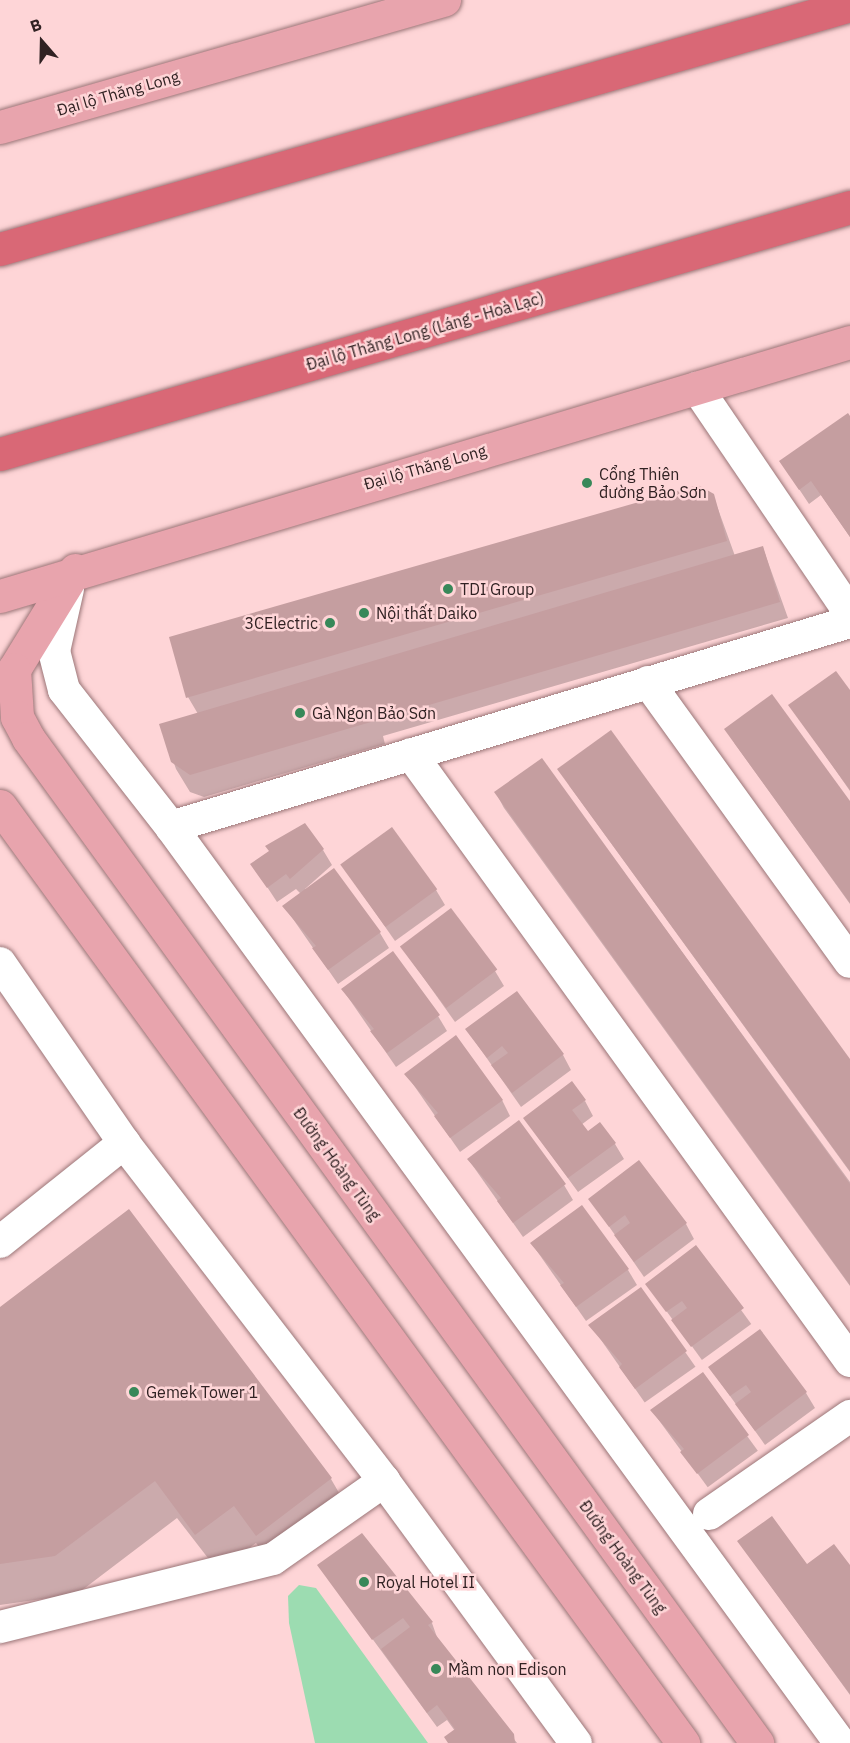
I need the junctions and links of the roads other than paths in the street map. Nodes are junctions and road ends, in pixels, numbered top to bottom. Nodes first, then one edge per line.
1 (444, 0) edge
2 (850, 5) edge
3 (0, 127) edge
4 (850, 207) edge
5 (0, 249) edge
6 (850, 342) edge
7 (697, 388) junction
8 (0, 454) edge
9 (75, 570) junction
10 (0, 596) edge
11 (850, 613) edge
12 (850, 622) edge
13 (648, 682) junction
14 (411, 754) junction
15 (0, 806) edge
16 (171, 827) junction
17 (850, 962) edge
18 (0, 963) edge
19 (124, 1143) junction
20 (0, 1242) edge
21 (850, 1361) edge
22 (850, 1416) edge
23 (384, 1481) junction
24 (709, 1514) dead end
25 (0, 1627) edge
26 (576, 1743) edge
27 (683, 1743) edge
28 (757, 1743) edge
29 (840, 1743) edge

1 - 3 main road, Đại lộ Thăng Long
2 - 5 highway
4 - 8 highway, Đại lộ Thăng Long (Láng - Hoà Lạc)
6 - 7 main road, Đại lộ Thăng Long
7 - 9 main road, Đại lộ Thăng Long
7 - 11 street
9 - 10 main road, Đại lộ Thăng Long
9 - 16 street
9 - 28 main road, Đường Hoàng Tùng
12 - 13 street
13 - 14 street
13 - 17 street
14 - 16 street
14 - 21 street
15 - 27 main road
16 - 29 street
18 - 19 street
19 - 20 street
19 - 23 street
22 - 24 street
23 - 25 street
23 - 26 street

